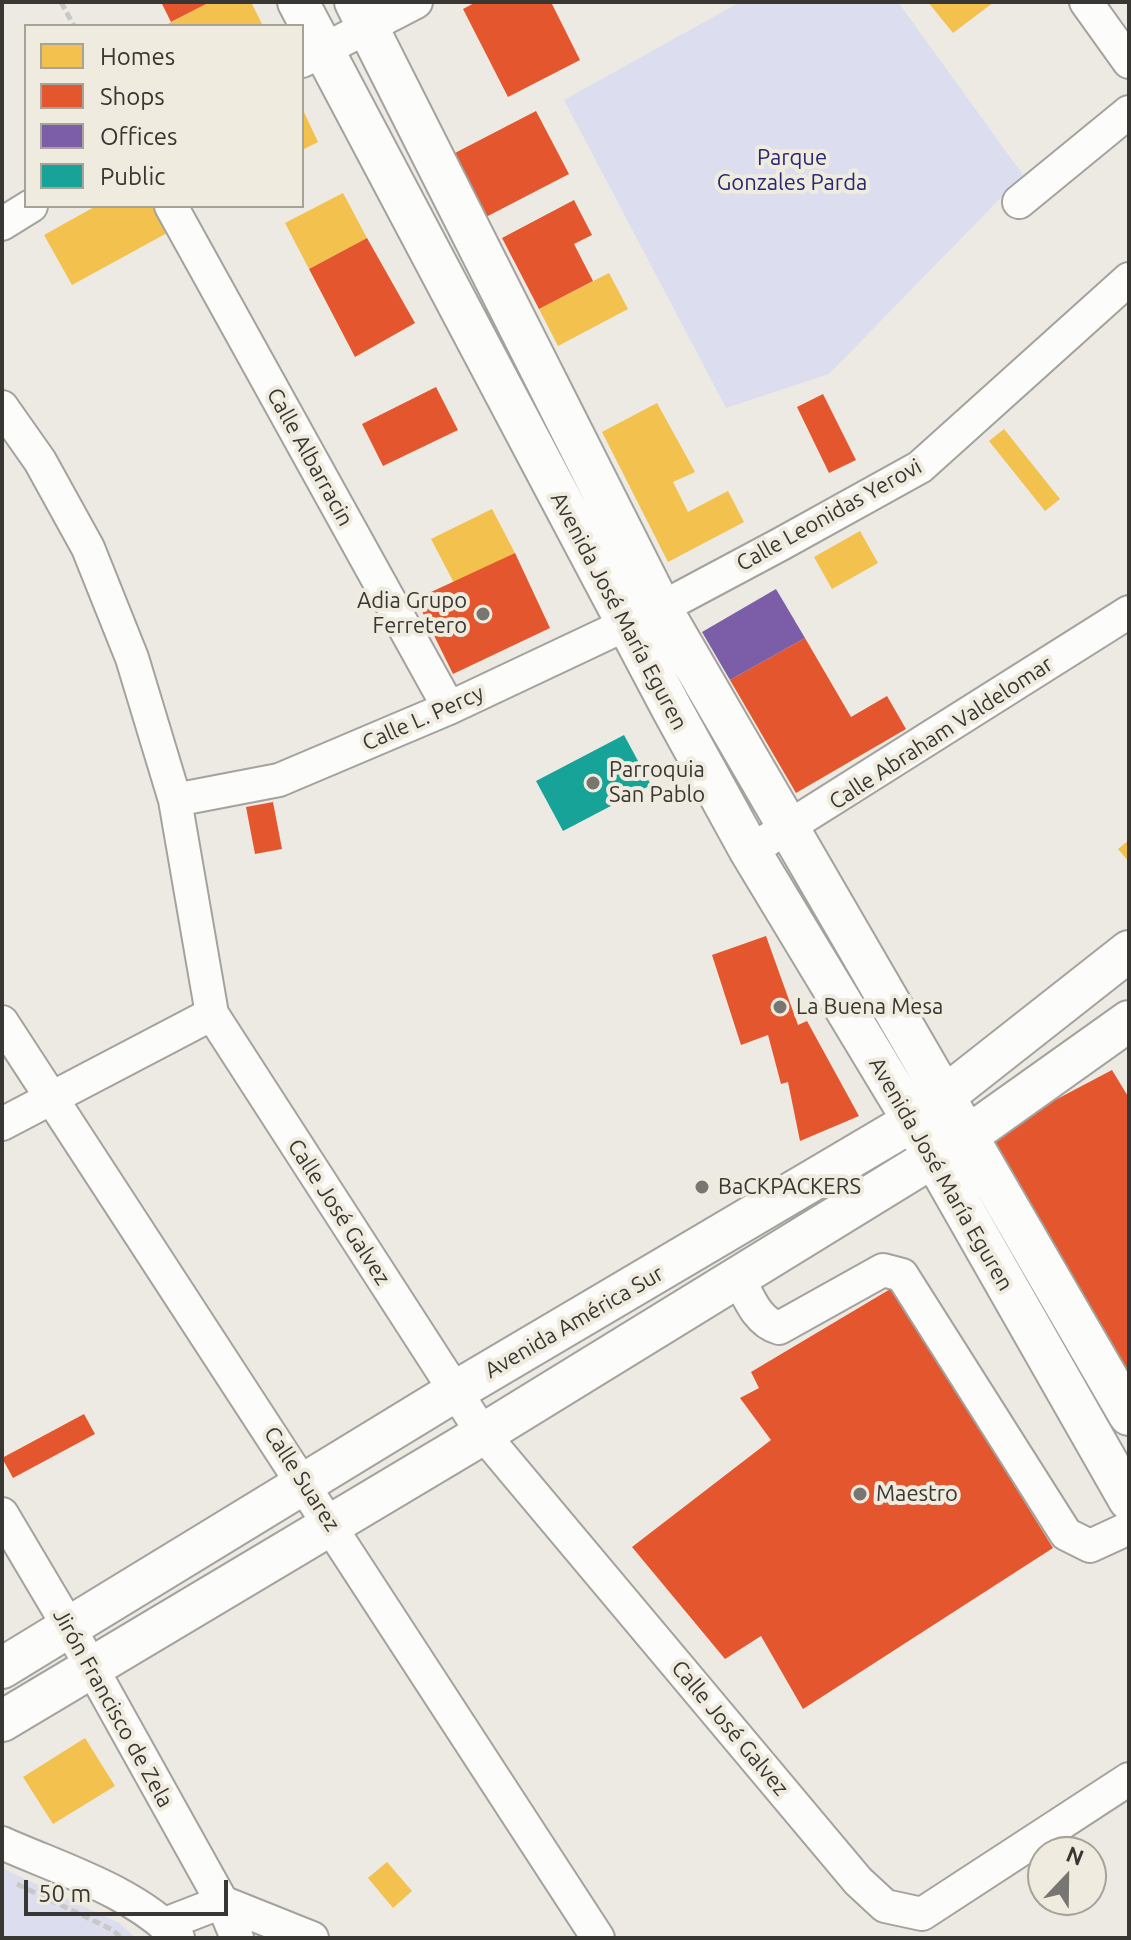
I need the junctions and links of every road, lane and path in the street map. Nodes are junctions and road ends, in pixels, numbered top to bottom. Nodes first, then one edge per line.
1 (61, 2) edge
2 (298, 2) edge
3 (416, 2) edge
4 (1086, 2) edge
5 (357, 10) edge
6 (73, 24) edge
7 (304, 24) edge
8 (304, 25) edge
9 (312, 56) edge
10 (1129, 62) edge
11 (1129, 112) edge
12 (1019, 202) dead end
13 (28, 208) edge
14 (172, 208) edge
15 (2, 224) edge
16 (1129, 279) edge
17 (2, 407) edge
18 (661, 608) junction
19 (1129, 612) edge
20 (624, 623) junction
21 (709, 689) junction
22 (449, 708) junction
23 (672, 709) junction
24 (175, 800) junction
25 (791, 829) junction
26 (750, 851) junction
27 (1129, 951) edge
28 (212, 1014) junction
29 (1129, 1021) edge
30 (2, 1022) edge
31 (945, 1096) junction
32 (50, 1097) junction
33 (913, 1121) junction
34 (2, 1124) edge
35 (966, 1137) junction
36 (932, 1158) junction
37 (739, 1225) junction
38 (751, 1269) junction
39 (454, 1392) junction
40 (1129, 1415) edge
41 (483, 1434) junction
42 (1124, 1480) edge
43 (305, 1483) junction
44 (2, 1514) edge
45 (331, 1525) junction
46 (1129, 1528) edge
47 (69, 1627) junction
48 (92, 1667) junction
49 (2, 1668) edge
50 (2, 1721) edge
51 (1129, 1779) edge
52 (2, 1843) edge
53 (16, 1884) dead end
54 (222, 1902) junction
55 (172, 1931) edge
56 (122, 1938) edge
57 (237, 1938) edge
58 (312, 1938) edge
59 (598, 1938) edge

1 - 6 path
2 - 7 main road, Avenida José María Eguren
3 - 5 street
4 - 10 street
5 - 9 street
5 - 18 main road, Avenida José María Eguren
8 - 9 main road, Avenida José María Eguren
9 - 20 main road, Avenida José María Eguren
11 - 12 street
13 - 15 street
14 - 22 street, Calle Albarracin
16 - 18 street, Calle Leonidas Yerovi
17 - 24 street, Calle José Galvez
18 - 20 street, Calle L. Percy
18 - 21 main road, Avenida José María Eguren
19 - 25 street, Calle Abraham Valdelomar
20 - 22 street, Calle L. Percy
20 - 23 main road, Avenida José María Eguren
21 - 23 main road
21 - 25 main road, Avenida José María Eguren
22 - 24 street, Calle L. Percy
23 - 26 main road, Avenida José María Eguren
24 - 28 street, Calle José Galvez
25 - 26 street, Calle Abraham Valdelomar
25 - 31 main road, Avenida José María Eguren
26 - 33 main road, Avenida José María Eguren
27 - 31 main road, Avenida América Sur
28 - 32 street
28 - 39 street, Calle José Galvez
29 - 35 main road, Avenida América Sur
30 - 32 street, Calle Suarez
31 - 33 main road, Avenida América Sur
31 - 35 main road, Avenida José María Eguren
32 - 34 street
32 - 43 street, Calle Suarez
33 - 36 main road, Avenida José María Eguren
33 - 37 main road, Avenida América Sur
35 - 36 main road, Avenida América Sur
35 - 40 main road, Avenida José María Eguren
36 - 38 main road, Avenida América Sur
36 - 42 main road, Avenida José María Eguren
37 - 38 main road
37 - 39 main road, Avenida América Sur
38 - 41 main road, Avenida América Sur
38 - 46 street
39 - 41 street, Calle José Galvez
39 - 43 main road, Avenida América Sur
41 - 45 main road, Avenida América Sur
41 - 51 street, Calle José Galvez
43 - 45 street, Calle Suarez
43 - 47 main road, Avenida América Sur
44 - 47 street, Jirón Francisco de Zela
45 - 48 main road, Avenida América Sur
45 - 59 street, Calle Suarez
47 - 48 street, Jirón Francisco de Zela
47 - 49 main road, Avenida América Sur
48 - 50 main road, Avenida América Sur
48 - 54 street, Jirón Francisco de Zela
52 - 55 street
53 - 56 path
54 - 55 street
54 - 57 street, Jirón Francisco de Zela
54 - 58 street

